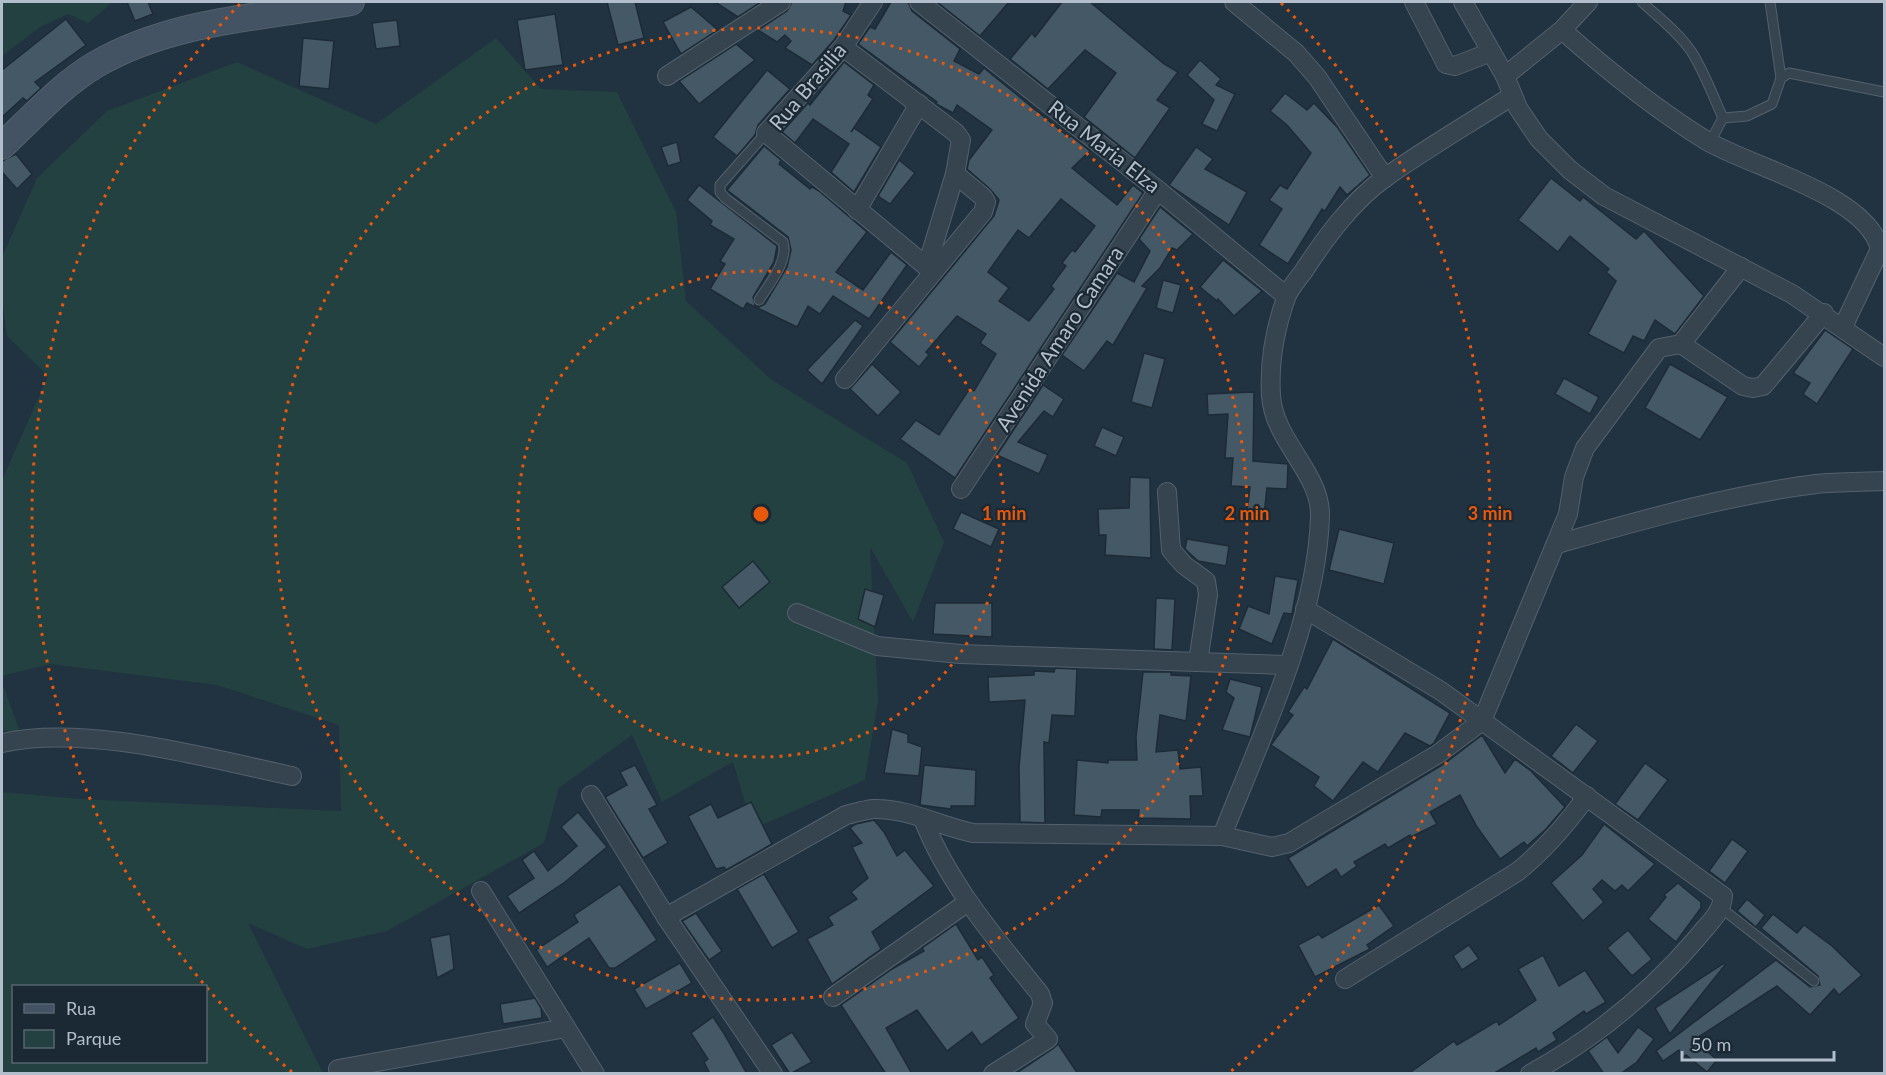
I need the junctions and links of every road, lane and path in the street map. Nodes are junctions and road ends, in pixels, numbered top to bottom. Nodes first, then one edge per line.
1 (351, 2) edge
2 (781, 2) edge
3 (873, 2) edge
4 (919, 2) edge
5 (1234, 2) edge
6 (1414, 2) edge
7 (1463, 2) edge
8 (1588, 2) edge
9 (1642, 2) edge
10 (1770, 2) edge
11 (1562, 30) junction
12 (843, 47) junction
13 (1491, 52) junction
14 (667, 76) dead end
15 (1505, 76) junction
16 (1781, 78) junction
17 (1884, 92) edge
18 (1512, 96) junction
19 (919, 104) junction
20 (1723, 118) junction
21 (766, 133) junction
22 (1710, 142) junction
23 (2, 146) edge
24 (955, 174) junction
25 (1385, 178) junction
26 (1158, 190) junction
27 (857, 210) junction
28 (1741, 267) junction
29 (930, 269) junction
30 (1286, 296) junction
31 (759, 300) dead end
32 (1824, 313) junction
33 (1844, 327) junction
34 (1681, 344) junction
35 (1884, 357) edge
36 (845, 379) dead end
37 (1884, 481) edge
38 (961, 489) dead end
39 (1167, 492) dead end
40 (1557, 544) junction
41 (1305, 609) junction
42 (797, 614) dead end
43 (1198, 662) junction
44 (1288, 665) junction
45 (1482, 721) junction
46 (2, 742) edge
47 (292, 776) dead end
48 (591, 795) dead end
49 (1587, 796) junction
50 (923, 819) junction
51 (1222, 836) junction
52 (481, 891) dead end
53 (968, 902) junction
54 (1721, 908) junction
55 (666, 917) junction
56 (1345, 979) dead end
57 (1814, 981) dead end
58 (833, 997) dead end
59 (566, 1028) junction
60 (338, 1069) dead end
61 (595, 1074) edge
62 (773, 1074) edge
63 (993, 1074) edge
64 (1530, 1074) edge

1 - 23 street
2 - 14 street
3 - 12 street, Rua Brasilia
4 - 26 street, Rua Maria Elza
5 - 25 street
6 - 13 street
7 - 13 street
8 - 11 street
9 - 20 lane
10 - 16 lane
11 - 15 street
11 - 22 street
12 - 19 street
12 - 21 street, Rua Brasilia
13 - 15 street
15 - 18 street
16 - 17 lane
16 - 20 lane
18 - 25 street
18 - 28 street
19 - 24 street
19 - 27 street
20 - 22 lane
21 - 27 street, Rua Brasilia
21 - 31 lane
22 - 33 street
24 - 29 street
24 - 29 street
25 - 30 street
26 - 30 street, Rua Maria Elza
26 - 38 street, Avenida Amaro Camara
27 - 29 street, Rua Brasilia
28 - 32 street
28 - 34 street
29 - 36 street
30 - 41 street
32 - 33 street
32 - 34 street
33 - 35 street
34 - 40 street
37 - 40 street
39 - 43 street
40 - 45 street
41 - 44 street
41 - 45 street
42 - 43 street
43 - 44 street
44 - 51 street
45 - 49 street
45 - 51 street
46 - 47 street
48 - 55 street
49 - 54 street
49 - 56 street
50 - 51 street
50 - 53 street
50 - 55 street
52 - 59 street
53 - 58 street
53 - 63 street
54 - 57 lane
54 - 64 street
55 - 62 street
59 - 60 street
59 - 61 street

